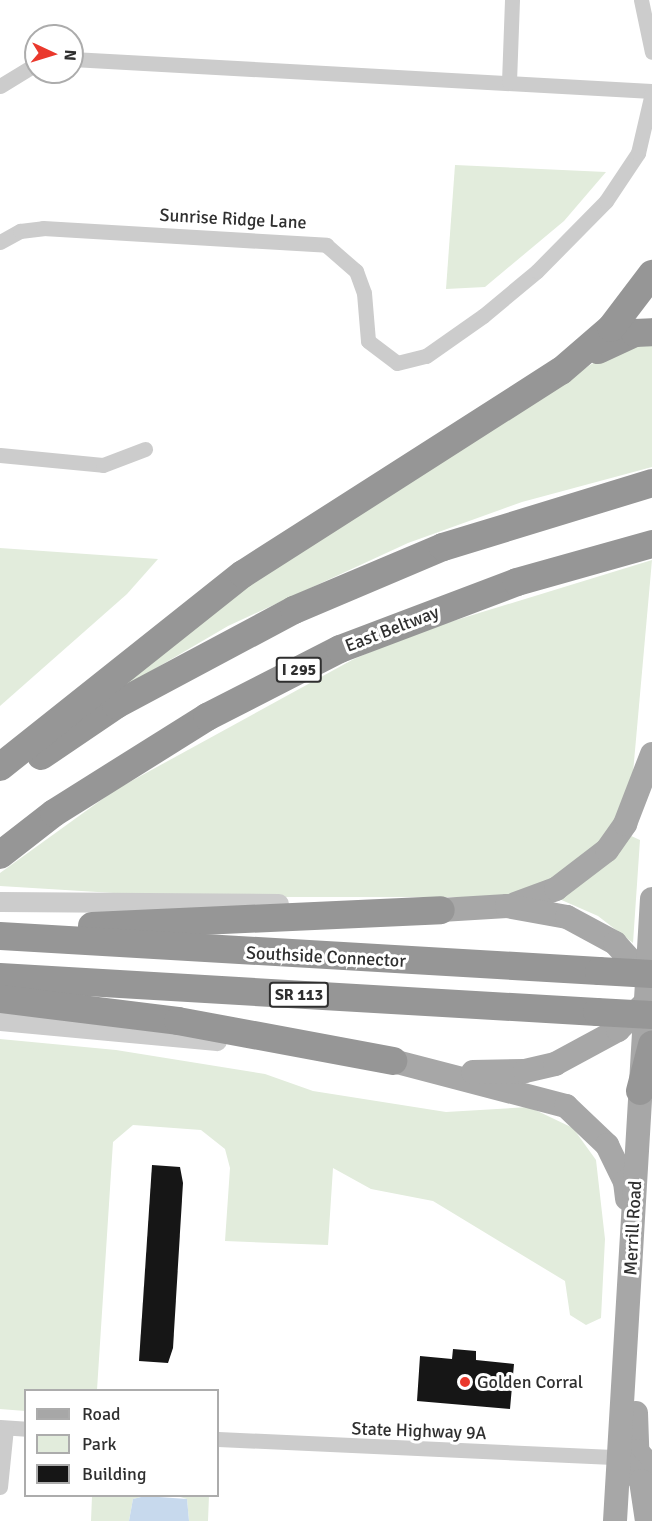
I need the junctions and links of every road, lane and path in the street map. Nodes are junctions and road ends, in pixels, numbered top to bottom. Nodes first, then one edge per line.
1 (512, 0) edge
2 (642, 0) edge
3 (652, 52) edge
4 (84, 60) edge
5 (24, 71) edge
6 (509, 82) junction
7 (0, 86) edge
8 (652, 92) edge
9 (0, 242) edge
10 (652, 274) edge
11 (652, 332) edge
12 (561, 371) junction
13 (146, 449) dead end
14 (0, 455) edge
15 (642, 485) edge
16 (640, 547) edge
17 (652, 754) edge
18 (0, 767) edge
19 (0, 784) edge
20 (0, 855) edge
21 (652, 899) edge
22 (0, 902) edge
23 (507, 906) junction
24 (441, 910) junction
25 (1, 936) edge
26 (0, 977) edge
27 (650, 992) edge
28 (0, 999) edge
29 (0, 1021) edge
30 (652, 1045) edge
31 (393, 1061) junction
32 (438, 1070) junction
33 (640, 1091) junction
34 (632, 1243) junction
35 (3, 1428) edge
36 (24, 1429) edge
37 (219, 1439) edge
38 (619, 1457) junction
39 (652, 1468) edge
40 (0, 1487) edge
41 (615, 1521) edge
42 (647, 1521) edge

1 - 6 street
2 - 3 street
4 - 6 street
5 - 7 street
6 - 8 street
8 - 9 street, Sunrise Ridge Lane
10 - 12 highway
11 - 12 highway
12 - 18 highway
13 - 14 street
15 - 19 highway
16 - 20 highway, East Beltway / I 295
17 - 23 main road
21 - 27 main road, Merrill Road
22 - 24 street
23 - 24 main road
23 - 27 main road
24 - 25 highway
25 - 27 highway, Southside Connector / SR 113, bridge
26 - 27 highway, SR 113, bridge
27 - 32 main road
27 - 33 main road, Merrill Road
28 - 31 highway
29 - 31 street
30 - 33 highway
31 - 32 main road
32 - 34 main road
33 - 34 main road, Merrill Road
33 - 39 main road
34 - 38 main road, Merrill Road
35 - 36 street
35 - 40 street
37 - 38 street, State Highway 9A
38 - 41 main road, Merrill Road
38 - 42 main road

